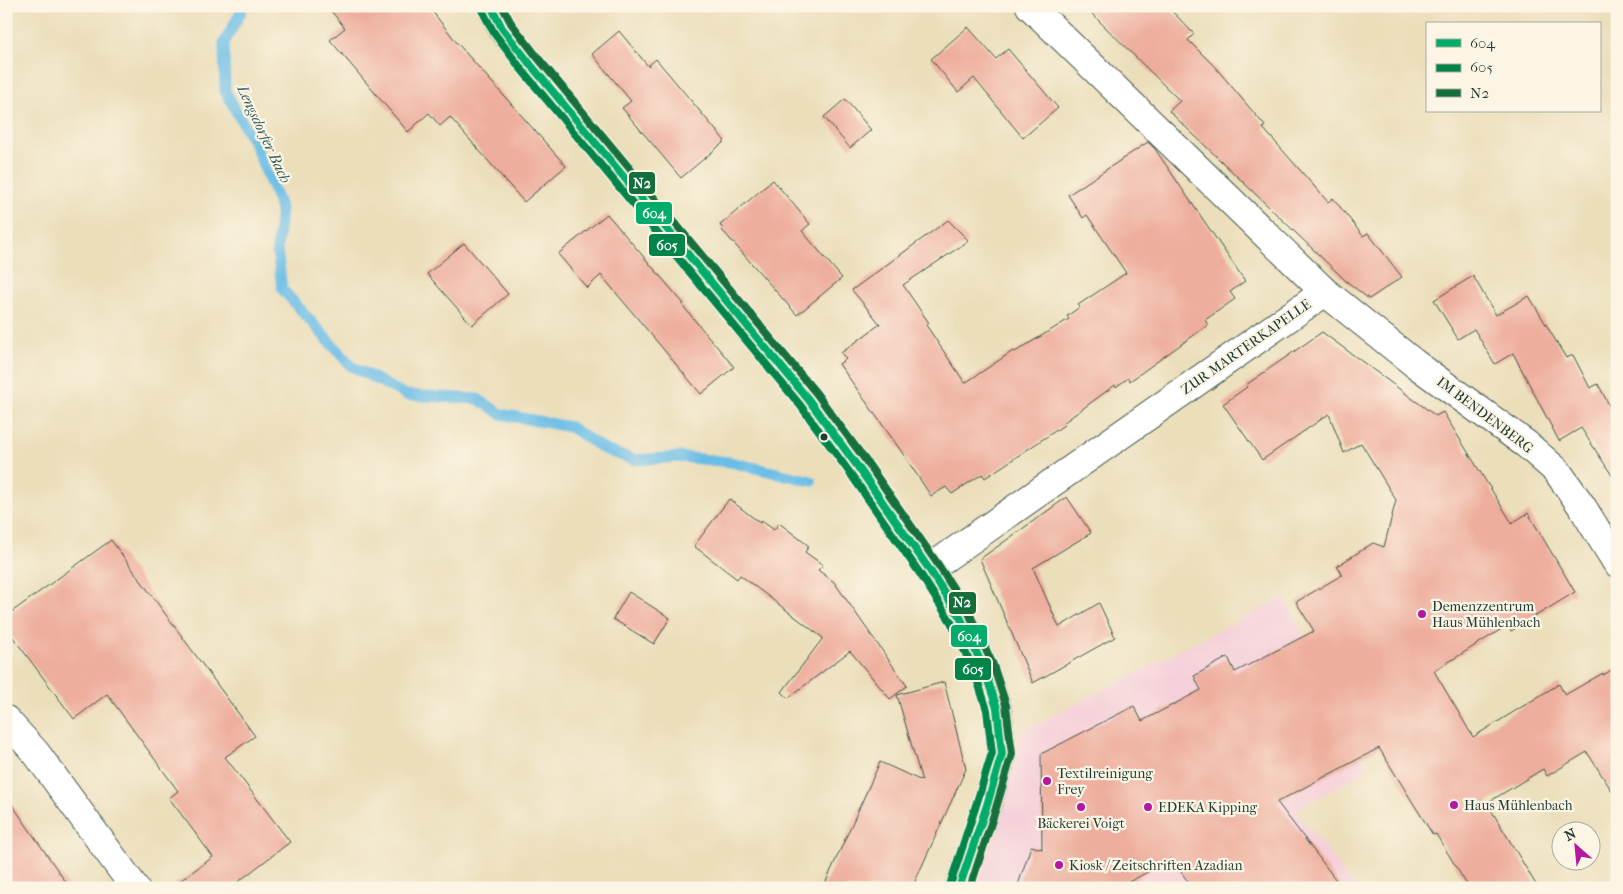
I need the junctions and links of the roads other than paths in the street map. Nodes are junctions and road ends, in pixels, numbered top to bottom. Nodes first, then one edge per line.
1 (491, 6) edge
2 (1030, 6) edge
3 (1325, 292) junction
4 (1617, 563) edge
5 (929, 569) junction
6 (6, 720) edge
7 (135, 888) edge
8 (958, 888) edge

1 - 5 street
2 - 3 street, ZUR MARTERKAPELLE
3 - 4 street, IM BENDENBERG
3 - 5 street, ZUR MARTERKAPELLE
5 - 8 street
6 - 7 street

